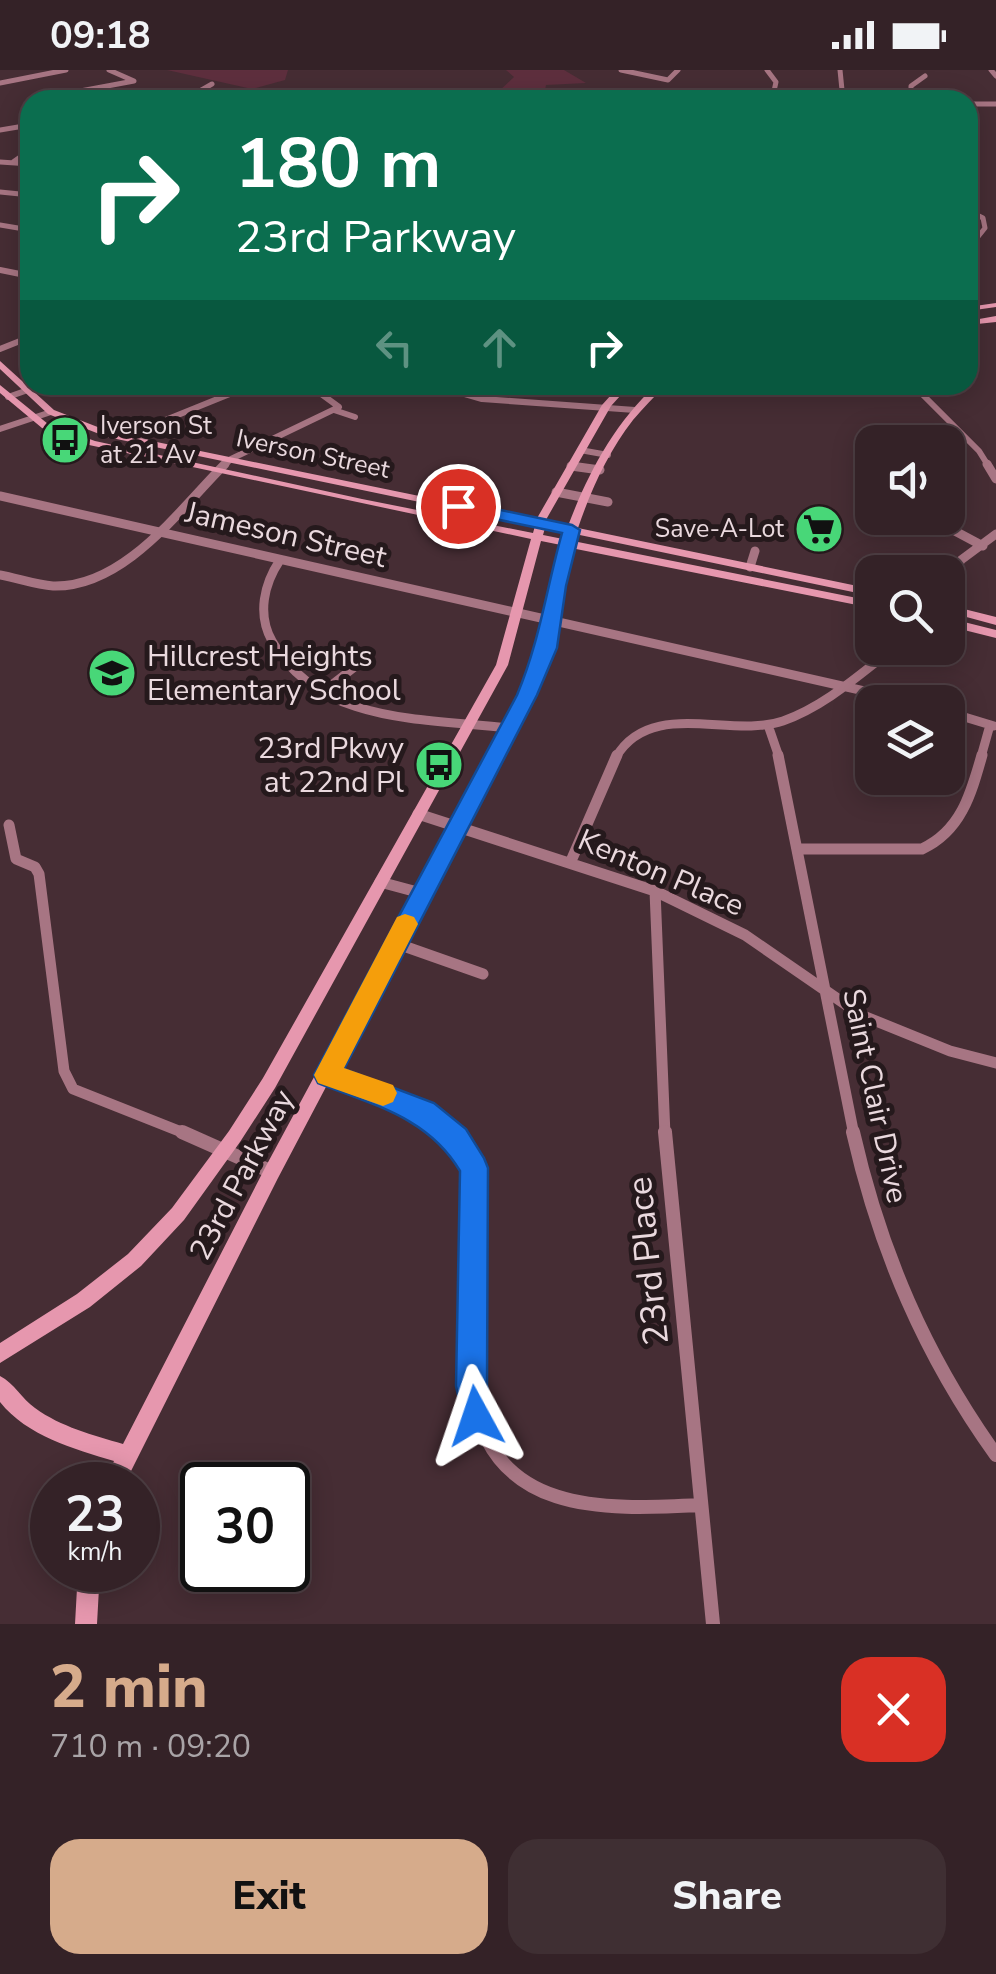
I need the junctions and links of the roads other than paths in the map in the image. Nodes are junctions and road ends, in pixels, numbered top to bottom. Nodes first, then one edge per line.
1 (66, 70) edge
2 (109, 70) edge
3 (622, 70) edge
4 (678, 70) edge
5 (990, 70) edge
6 (925, 76) dead end
7 (996, 76) edge
8 (0, 83) edge
9 (212, 84) dead end
10 (82, 90) edge
11 (202, 90) edge
12 (911, 90) edge
13 (20, 157) edge
14 (0, 162) edge
15 (13, 162) junction
16 (20, 163) edge
17 (978, 216) edge
18 (978, 237) edge
19 (0, 364) edge
20 (20, 384) edge
21 (4, 392) edge
22 (32, 395) edge
23 (226, 395) edge
24 (321, 395) edge
25 (468, 395) joint
26 (525, 395) edge
27 (615, 395) edge
28 (651, 395) edge
29 (924, 395) edge
30 (524, 400) junction
31 (453, 404) dead end
32 (606, 405) junction
33 (336, 408) junction
34 (635, 410) junction
35 (51, 412) junction
36 (355, 416) dead end
37 (33, 419) junction
38 (0, 430) edge
39 (141, 442) junction
40 (580, 450) junction
41 (131, 451) junction
42 (608, 455) junction
43 (230, 460) junction
44 (571, 466) junction
45 (600, 470) junction
46 (218, 472) junction
47 (996, 478) edge
48 (556, 492) junction
49 (0, 496) edge
50 (586, 498) junction
51 (608, 502) dead end
52 (540, 523) junction
53 (158, 532) junction
54 (996, 534) edge
55 (963, 535) edge
56 (536, 537) junction
57 (570, 537) junction
58 (984, 546) junction
59 (756, 550) dead end
60 (965, 558) edge
61 (280, 560) junction
62 (750, 567) junction
63 (0, 575) edge
64 (855, 589) edge
65 (855, 601) edge
66 (517, 611) junction
67 (965, 613) edge
68 (553, 620) junction
69 (996, 621) edge
70 (965, 626) edge
71 (996, 634) edge
72 (361, 662) dead end
73 (872, 665) edge
74 (844, 687) junction
75 (855, 689) edge
76 (320, 694) junction
77 (965, 717) edge
78 (470, 722) junction
79 (768, 725) junction
80 (993, 726) edge
81 (509, 728) junction
82 (418, 814) junction
83 (9, 825) dead end
84 (458, 826) junction
85 (800, 849) junction
86 (571, 861) junction
87 (380, 882) junction
88 (655, 890) junction
89 (421, 893) junction
90 (395, 943) junction
91 (482, 974) dead end
92 (827, 994) junction
93 (996, 1064) edge
94 (327, 1075) junction
95 (227, 1150) junction
96 (272, 1172) junction
97 (0, 1354) edge
98 (0, 1386) edge
99 (126, 1455) junction
100 (996, 1455) edge
101 (123, 1462) edge
102 (701, 1505) junction
103 (88, 1592) edge
104 (86, 1624) edge
105 (713, 1624) edge

1 - 8 street
2 - 10 street
3 - 4 street
5 - 7 street
6 - 12 street
9 - 11 street
13 - 15 street
14 - 15 street
15 - 16 street
17 - 18 street
19 - 20 street, Iverson Street
21 - 37 street, Iverson Street
22 - 35 street, Iverson Street
23 - 39 street
24 - 33 street
25 - 30 street
25 - 31 street
26 - 30 street
27 - 32 street, 23rd Parkway
28 - 34 street, 23rd Parkway
29 - 47 street
30 - 32 street
32 - 34 street
32 - 40 street, 23rd Parkway
33 - 36 street
33 - 43 street
34 - 42 street, 23rd Parkway
35 - 37 street
35 - 39 street, Iverson Street
37 - 38 street
37 - 41 street, Iverson Street
39 - 41 street
39 - 43 street, Iverson Street
40 - 42 street
40 - 44 street, 23rd Parkway
41 - 46 street, Iverson Street
42 - 45 street, 23rd Parkway
43 - 46 street
43 - 52 street, Iverson Street
44 - 45 street
44 - 48 street, 23rd Parkway
45 - 50 street, 23rd Parkway
46 - 53 street
46 - 56 street, Iverson Street
48 - 50 street
48 - 52 street, 23rd Parkway
49 - 53 street, Jameson Street
50 - 51 street
50 - 57 street, 23rd Parkway
52 - 56 street, 23rd Parkway
52 - 57 street, Iverson Street
53 - 61 street, Jameson Street
53 - 63 street
54 - 58 street
55 - 58 street
56 - 57 street, Iverson Street
56 - 66 street, 23rd Parkway
57 - 62 street, Iverson Street
57 - 65 street, Iverson Street
57 - 68 street, 23rd Parkway
58 - 60 street
59 - 62 street
61 - 66 street, Jameson Street
61 - 76 street
62 - 64 street, Iverson Street
66 - 68 street, Jameson Street
66 - 78 street, 23rd Parkway
67 - 69 main road
68 - 74 street, Jameson Street
68 - 81 street, 23rd Parkway
70 - 71 street
72 - 76 street
73 - 74 street
74 - 75 street, Jameson Street
74 - 79 street
76 - 78 street
77 - 80 street
78 - 81 street
78 - 82 street, 23rd Parkway
79 - 85 street, Saint Clair Drive
79 - 86 street
80 - 85 street
81 - 84 street, 23rd Parkway
82 - 84 street, Kenton Place
82 - 87 street, 23rd Parkway
83 - 95 street
84 - 86 street, Kenton Place
84 - 89 street, 23rd Parkway
85 - 92 street, Saint Clair Drive
86 - 88 street, Kenton Place
87 - 89 street
87 - 95 street, 23rd Parkway
88 - 92 street, Kenton Place
88 - 102 street, 23rd Place
89 - 90 street, 23rd Parkway
90 - 91 street
90 - 94 street, 23rd Parkway
92 - 93 street, Kenton Place
92 - 100 street, Saint Clair Drive
94 - 96 street, 23rd Parkway
94 - 102 street
95 - 96 street
95 - 97 street, 23rd Parkway
96 - 99 street, 23rd Parkway
98 - 99 street
99 - 101 main road
102 - 105 street, 23rd Place
103 - 104 street

